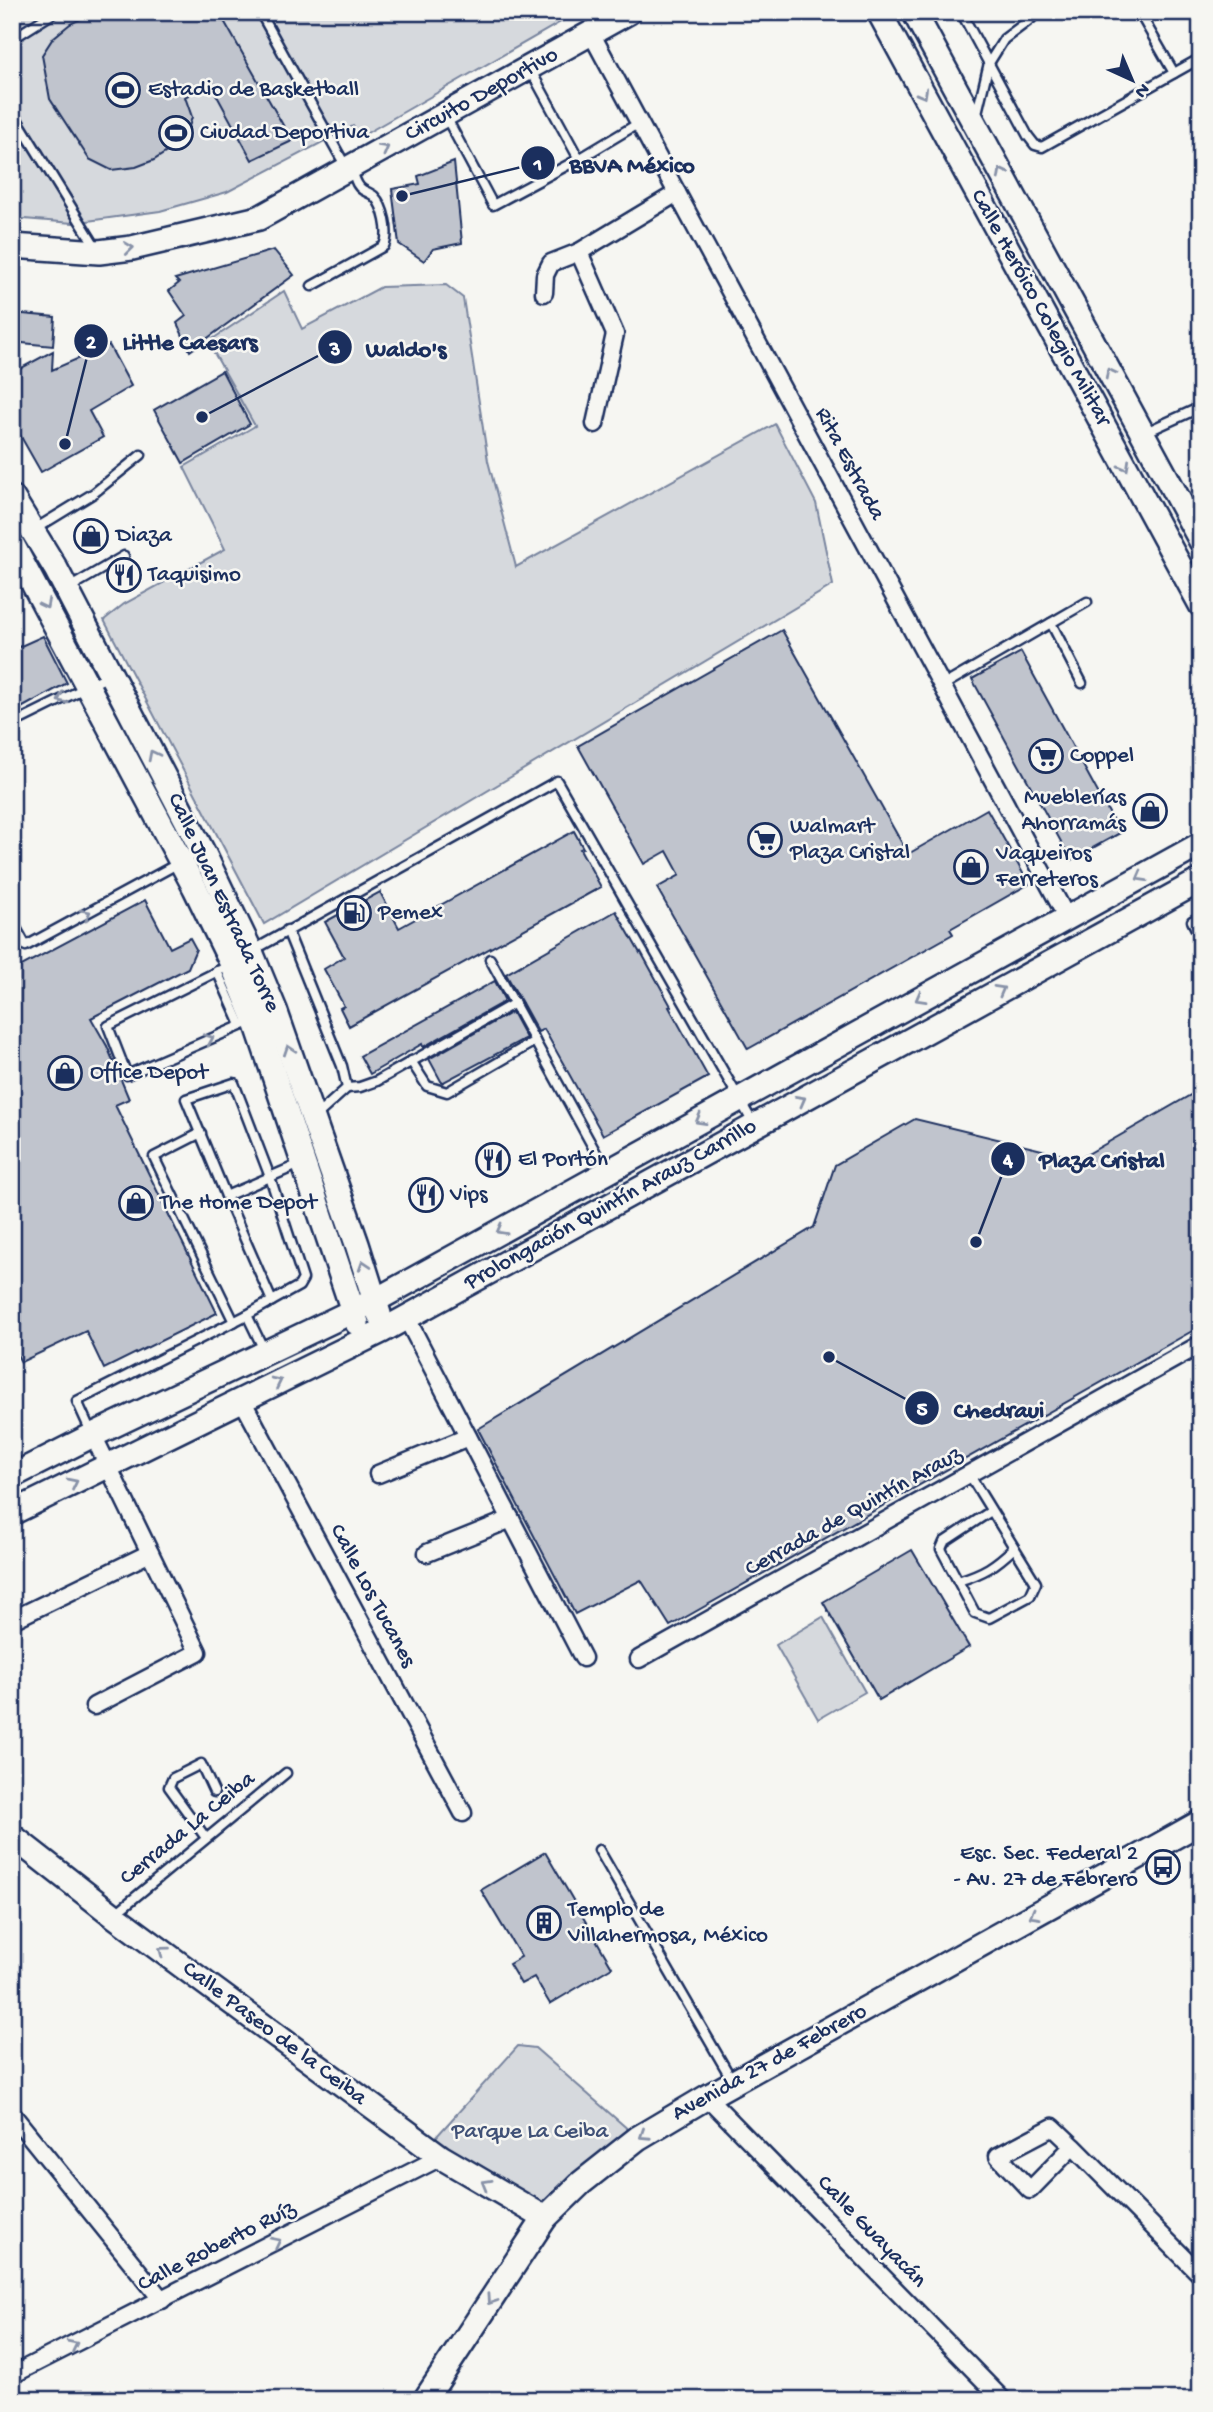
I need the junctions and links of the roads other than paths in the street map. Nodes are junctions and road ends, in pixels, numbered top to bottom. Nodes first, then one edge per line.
1 (55, 12) edge
2 (260, 12) edge
3 (629, 12) edge
4 (879, 12) edge
5 (915, 12) edge
6 (961, 12) edge
7 (1139, 12) edge
8 (1032, 18) dead end
9 (591, 33) junction
10 (12, 39) edge
11 (933, 46) junction
12 (1201, 58) edge
13 (905, 60) junction
14 (989, 63) junction
15 (529, 68) junction
16 (1174, 73) junction
17 (12, 111) edge
18 (445, 115) junction
19 (639, 123) junction
20 (974, 123) junction
21 (579, 159) junction
22 (350, 168) junction
23 (677, 193) junction
24 (12, 246) edge
25 (579, 251) junction
26 (99, 252) junction
27 (312, 286) dead end
28 (544, 293) dead end
29 (1201, 407) edge
30 (595, 424) dead end
31 (1143, 434) junction
32 (141, 455) dead end
33 (20, 515) edge
34 (1201, 541) edge
35 (12, 544) edge
36 (124, 556) dead end
37 (67, 590) junction
38 (1087, 601) dead end
39 (1201, 605) edge
40 (1051, 622) junction
41 (111, 675) junction
42 (1082, 683) dead end
43 (942, 686) junction
44 (87, 687) junction
45 (12, 724) edge
46 (1201, 844) edge
47 (202, 850) junction
48 (181, 862) junction
49 (1201, 880) edge
50 (1201, 916) edge
51 (1067, 918) junction
52 (12, 921) edge
53 (287, 930) junction
54 (1201, 939) edge
55 (1012, 948) junction
56 (490, 959) dead end
57 (233, 962) junction
58 (1027, 975) junction
59 (515, 1003) junction
60 (248, 1022) junction
61 (536, 1041) junction
62 (411, 1061) junction
63 (347, 1088) junction
64 (739, 1098) junction
65 (313, 1119) junction
66 (755, 1125) junction
67 (201, 1133) junction
68 (325, 1153) junction
69 (303, 1162) junction
70 (606, 1172) junction
71 (270, 1177) junction
72 (226, 1196) junction
73 (543, 1207) junction
74 (558, 1233) junction
75 (376, 1300) junction
76 (272, 1301) junction
77 (352, 1311) junction
78 (247, 1315) junction
79 (406, 1317) junction
80 (234, 1322) junction
81 (373, 1335) junction
82 (1201, 1344) edge
83 (265, 1353) junction
84 (242, 1400) junction
85 (93, 1435) junction
86 (468, 1437) junction
87 (107, 1466) junction
88 (378, 1474) dead end
89 (969, 1474) junction
90 (12, 1476) edge
91 (991, 1511) junction
92 (12, 1513) edge
93 (511, 1519) junction
94 (1014, 1548) junction
95 (149, 1553) junction
96 (427, 1553) dead end
97 (958, 1581) junction
98 (12, 1620) edge
99 (583, 1658) dead end
100 (639, 1659) dead end
101 (94, 1706) dead end
102 (286, 1773) dead end
103 (214, 1792) dead end
104 (463, 1813) dead end
105 (1201, 1822) edge
106 (12, 1836) edge
107 (206, 1839) junction
108 (599, 1850) dead end
109 (113, 1915) junction
110 (733, 2082) junction
111 (707, 2097) junction
112 (12, 2114) edge
113 (1073, 2146) dead end
114 (441, 2158) junction
115 (545, 2218) junction
116 (1201, 2275) edge
117 (162, 2300) junction
118 (12, 2375) edge
119 (425, 2400) edge
120 (1003, 2400) edge

1 - 10 lane
2 - 22 lane
3 - 9 street, Circuito Deportivo
4 - 13 street, Calle Heróico Colegio Militar
5 - 11 street, Calle Heróico Colegio Militar
6 - 14 lane
7 - 16 lane
8 - 14 lane
9 - 15 street, Circuito Deportivo
9 - 19 street, Rita Estrada
11 - 13 street
11 - 20 street, Calle Heróico Colegio Militar
12 - 16 lane
13 -> 39 street, Calle Heróico Colegio Militar
14 - 16 lane
14 - 20 lane
15 - 18 street, Circuito Deportivo
15 - 21 lane
17 - 26 lane
18 - 21 lane
22 -> 18 street, Circuito Deportivo
19 - 21 lane
19 - 23 street, Rita Estrada
31 -> 20 street, Calle Heróico Colegio Militar
26 -> 22 street, Circuito Deportivo
22 - 27 lane
23 - 25 street
23 - 43 street, Rita Estrada
24 - 26 street, Circuito Deportivo
25 - 28 street
25 - 30 street
29 - 31 lane
31 - 34 street, Calle Heróico Colegio Militar
32 - 33 lane
33 - 37 street, Calle Juan Estrada Torre
35 -> 44 street, Calle Juan Estrada Torre
36 - 37 lane
37 - 41 street, Calle Juan Estrada Torre
38 - 40 lane
40 - 42 lane
40 - 43 lane
41 - 44 lane
47 -> 41 street, Calle Juan Estrada Torre
43 - 51 street, Rita Estrada
44 -> 45 lane
44 - 48 street, Calle Juan Estrada Torre
46 -> 51 street, Prolongación Quintín Arauz Carrillo
47 - 48 lane
47 - 57 street, Calle Juan Estrada Torre
52 -> 48 lane
48 - 57 street, Calle Juan Estrada Torre
49 - 58 street, Prolongación Quintín Arauz Carrillo
50 - 54 lane
51 - 55 street, Prolongación Quintín Arauz Carrillo
53 - 57 lane
53 - 63 lane
53 - 64 lane
55 - 58 street
55 -> 64 street, Prolongación Quintín Arauz Carrillo
56 - 59 lane
57 - 60 street, Calle Juan Estrada Torre
57 -> 60 lane
65 -> 57 street, Calle Juan Estrada Torre
66 -> 58 street, Prolongación Quintín Arauz Carrillo
59 - 61 lane
59 - 62 lane
60 - 69 street, Calle Juan Estrada Torre
61 - 62 lane
61 - 70 lane
62 - 63 lane
63 - 65 lane
64 - 66 lane
64 -> 70 street, Prolongación Quintín Arauz Carrillo
65 - 68 street, Calle Juan Estrada Torre
66 - 74 street, Prolongación Quintín Arauz Carrillo
67 - 71 lane
67 - 72 lane
67 - 80 lane
68 - 69 lane
75 -> 68 street, Calle Juan Estrada Torre
69 - 71 lane
69 - 77 street, Calle Juan Estrada Torre
70 - 73 street, Prolongación Quintín Arauz Carrillo
71 - 72 lane
71 - 76 lane
72 - 76 lane
73 - 74 street
73 -> 75 street, Prolongación Quintín Arauz Carrillo
74 - 79 street, Prolongación Quintín Arauz Carrillo
75 - 77 street, Prolongación Quintín Arauz Carrillo
75 - 81 street, Calle Juan Estrada Torre
76 - 78 lane
77 - 81 street, Calle Juan Estrada Torre
77 - 83 street, Prolongación Quintín Arauz Carrillo
78 - 80 lane
78 - 83 lane
79 - 81 street, Prolongación Quintín Arauz Carrillo
79 - 86 street
80 - 85 lane
84 -> 81 street, Prolongación Quintín Arauz Carrillo
82 - 89 street, Cerrada de Quintín Arauz
83 - 85 street, Prolongación Quintín Arauz Carrillo
84 - 87 street, Prolongación Quintín Arauz Carrillo
84 - 104 street, Calle Los Tucanes
85 - 87 street
85 - 90 street, Prolongación Quintín Arauz Carrillo
86 - 88 street
86 - 93 street
92 -> 87 street, Prolongación Quintín Arauz Carrillo
87 - 95 street
89 - 91 lane
89 - 100 street, Cerrada de Quintín Arauz
91 - 94 lane
91 - 97 lane
93 - 96 street
93 - 99 street
94 - 97 lane
94 - 97 lane
95 - 98 street
95 - 101 street
102 - 107 lane, Cerrada La Ceiba
103 - 107 lane
105 -> 110 street, Avenida 27 de Febrero
106 - 109 street, Calle Paseo de la Ceiba
107 - 109 lane, Cerrada La Ceiba
108 - 110 lane
114 -> 109 street, Calle Paseo de la Ceiba
110 - 111 street, Avenida 27 de Febrero
111 -> 115 street, Avenida 27 de Febrero
111 - 120 street, Calle Guayacán
112 - 117 street
113 - 116 street
115 -> 114 street, Calle Paseo de la Ceiba
117 -> 114 street, Calle Roberto Ruíz
115 -> 119 street, Avenida 27 de Febrero
118 -> 117 street, Calle Roberto Ruíz

